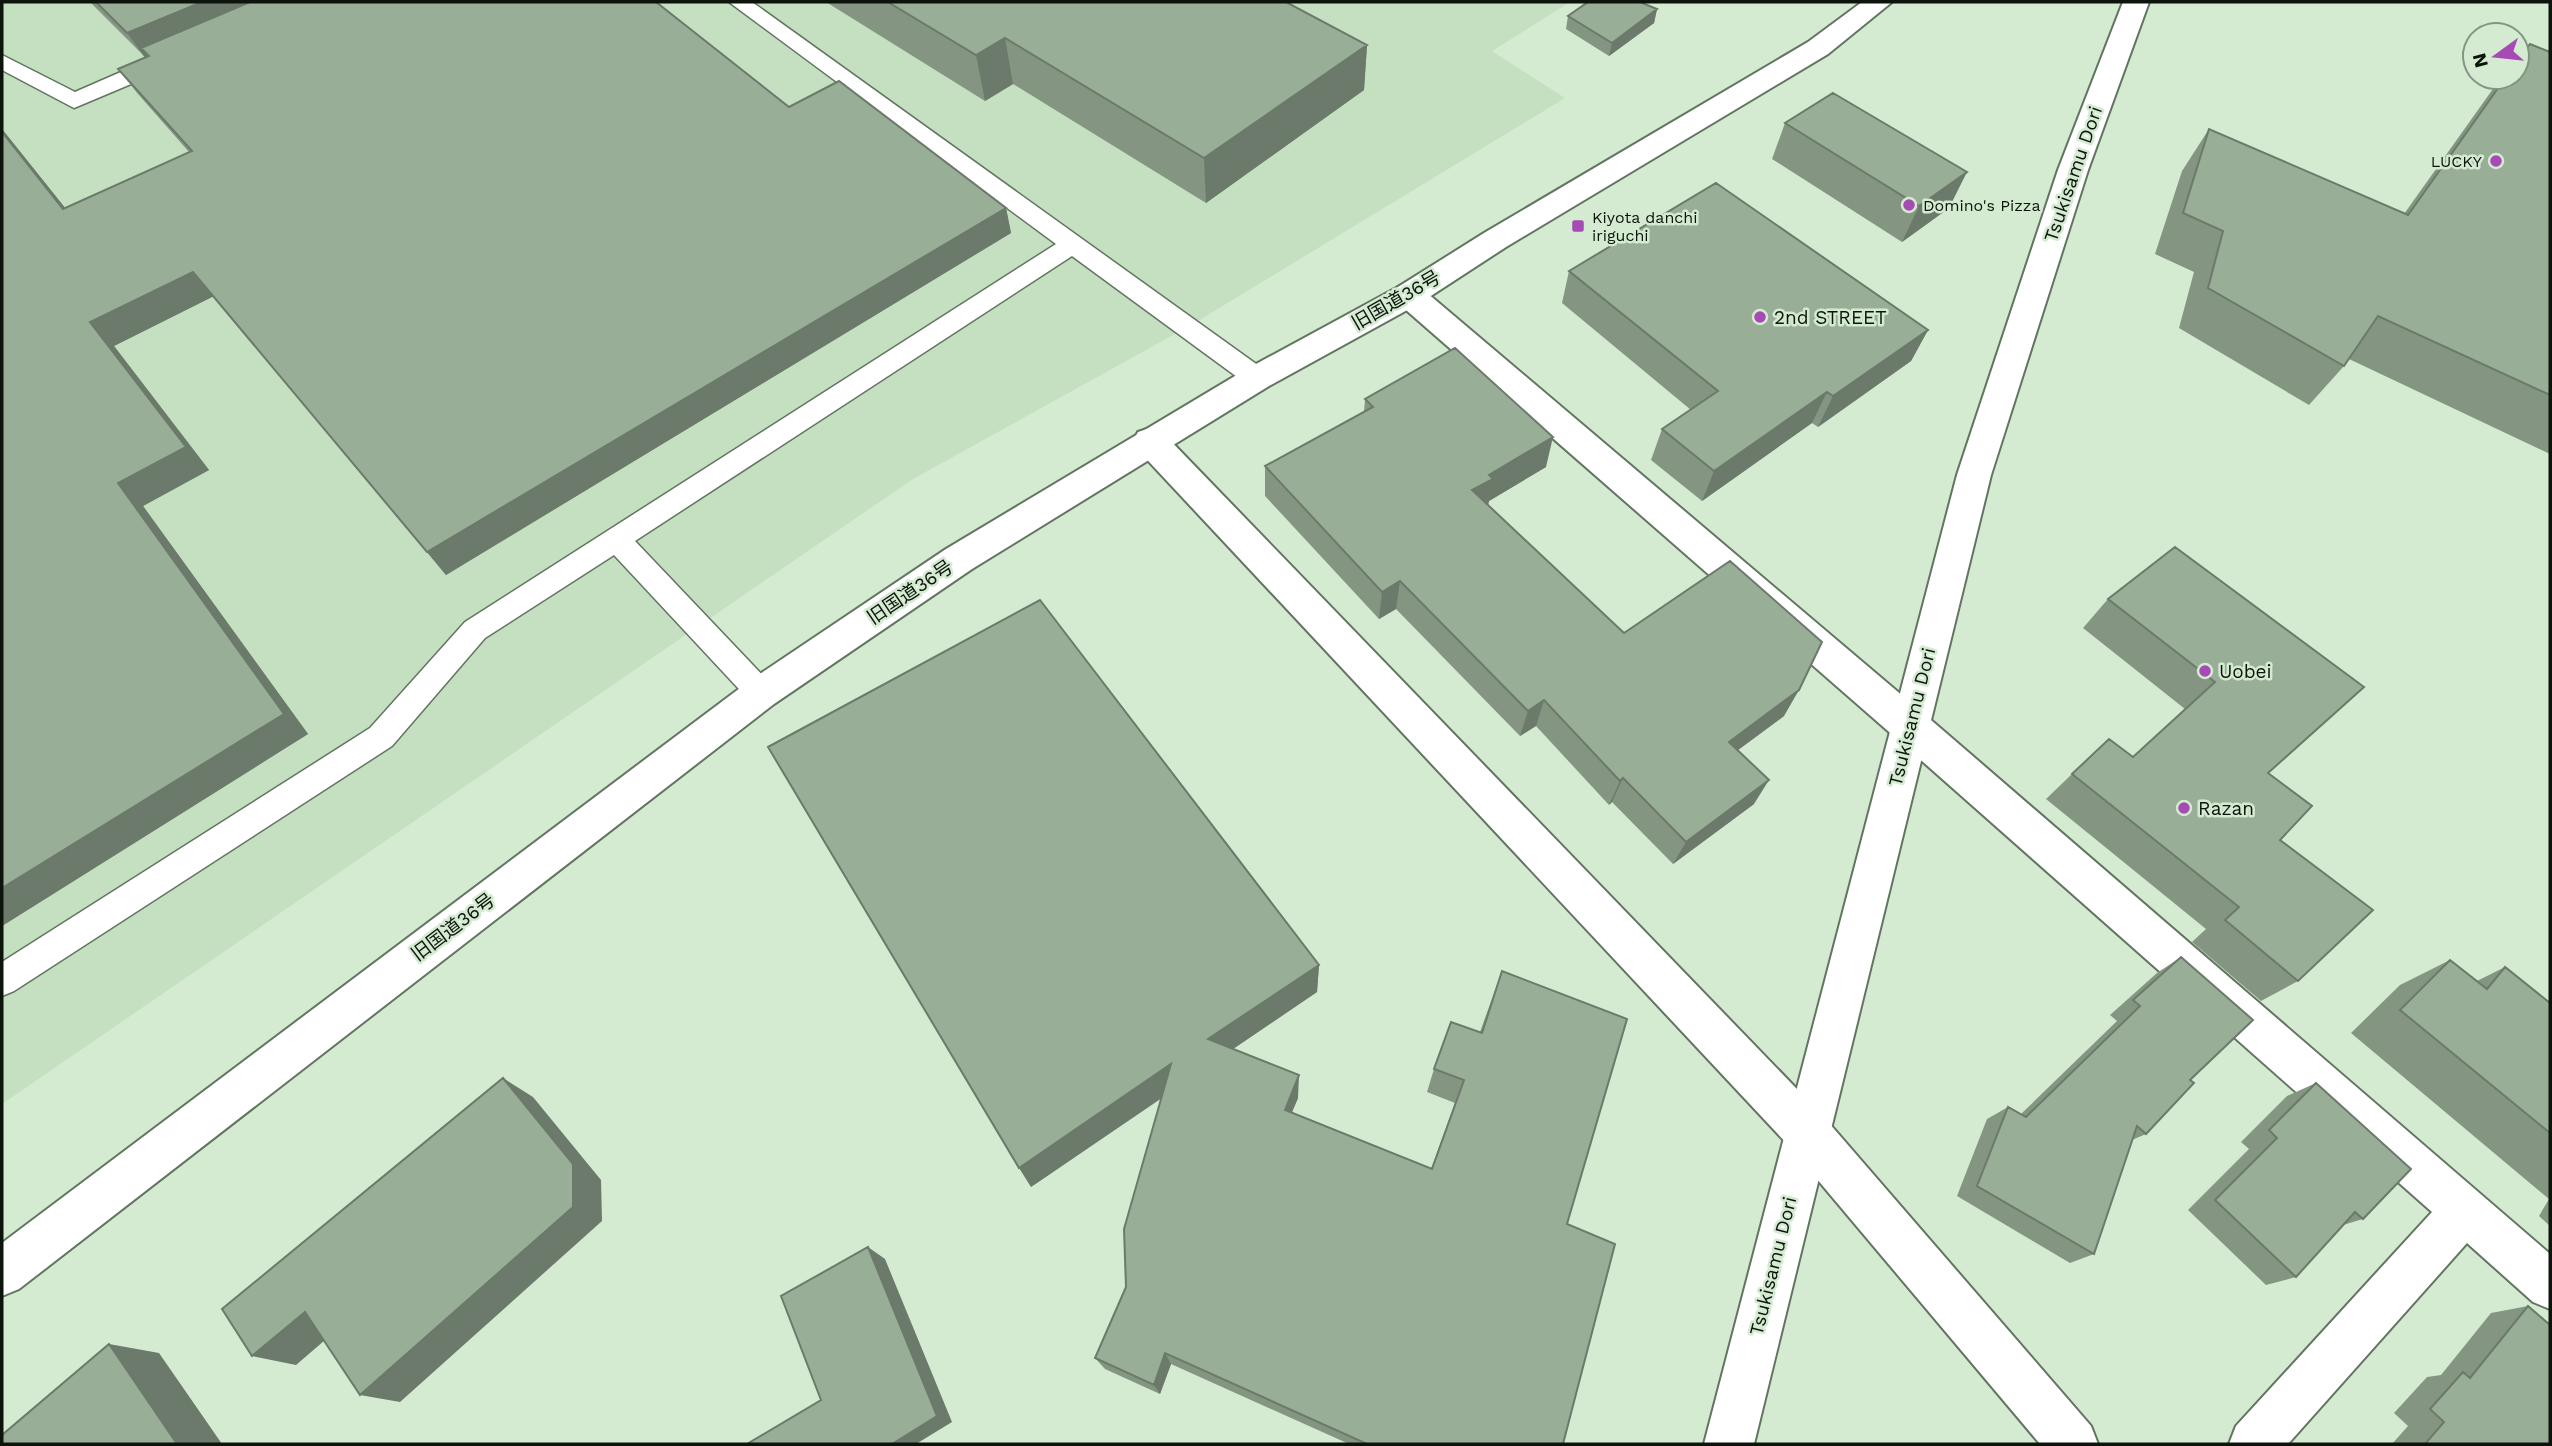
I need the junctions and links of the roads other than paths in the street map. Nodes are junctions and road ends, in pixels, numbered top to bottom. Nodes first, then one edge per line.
1 (739, 2) edge
2 (1879, 2) edge
3 (2136, 2) edge
4 (176, 57) edge
5 (2, 61) edge
6 (1073, 244) junction
7 (1409, 295) junction
8 (1257, 378) junction
9 (1150, 442) junction
10 (615, 539) junction
11 (761, 693) junction
12 (1910, 726) junction
13 (2, 980) edge
14 (1806, 1131) junction
15 (2465, 1210) junction
16 (2, 1272) edge
17 (2550, 1285) edge
18 (1729, 1444) edge
19 (2073, 1444) edge
20 (2255, 1444) edge

1 - 6 lane
2 - 7 main road, 旧国道36号
3 - 12 main road, Tsukisamu Dori
4 - 5 lane
6 - 8 lane
6 - 10 lane
7 - 8 main road, 旧国道36号
7 - 12 main road
8 - 9 main road, 旧国道36号
9 - 11 main road, 旧国道36号
9 - 14 main road
10 - 11 lane
10 - 13 lane
11 - 16 main road, 旧国道36号
12 - 14 main road, Tsukisamu Dori
12 - 15 main road
14 - 18 main road, Tsukisamu Dori
14 - 19 main road
15 - 17 main road
15 - 20 main road

